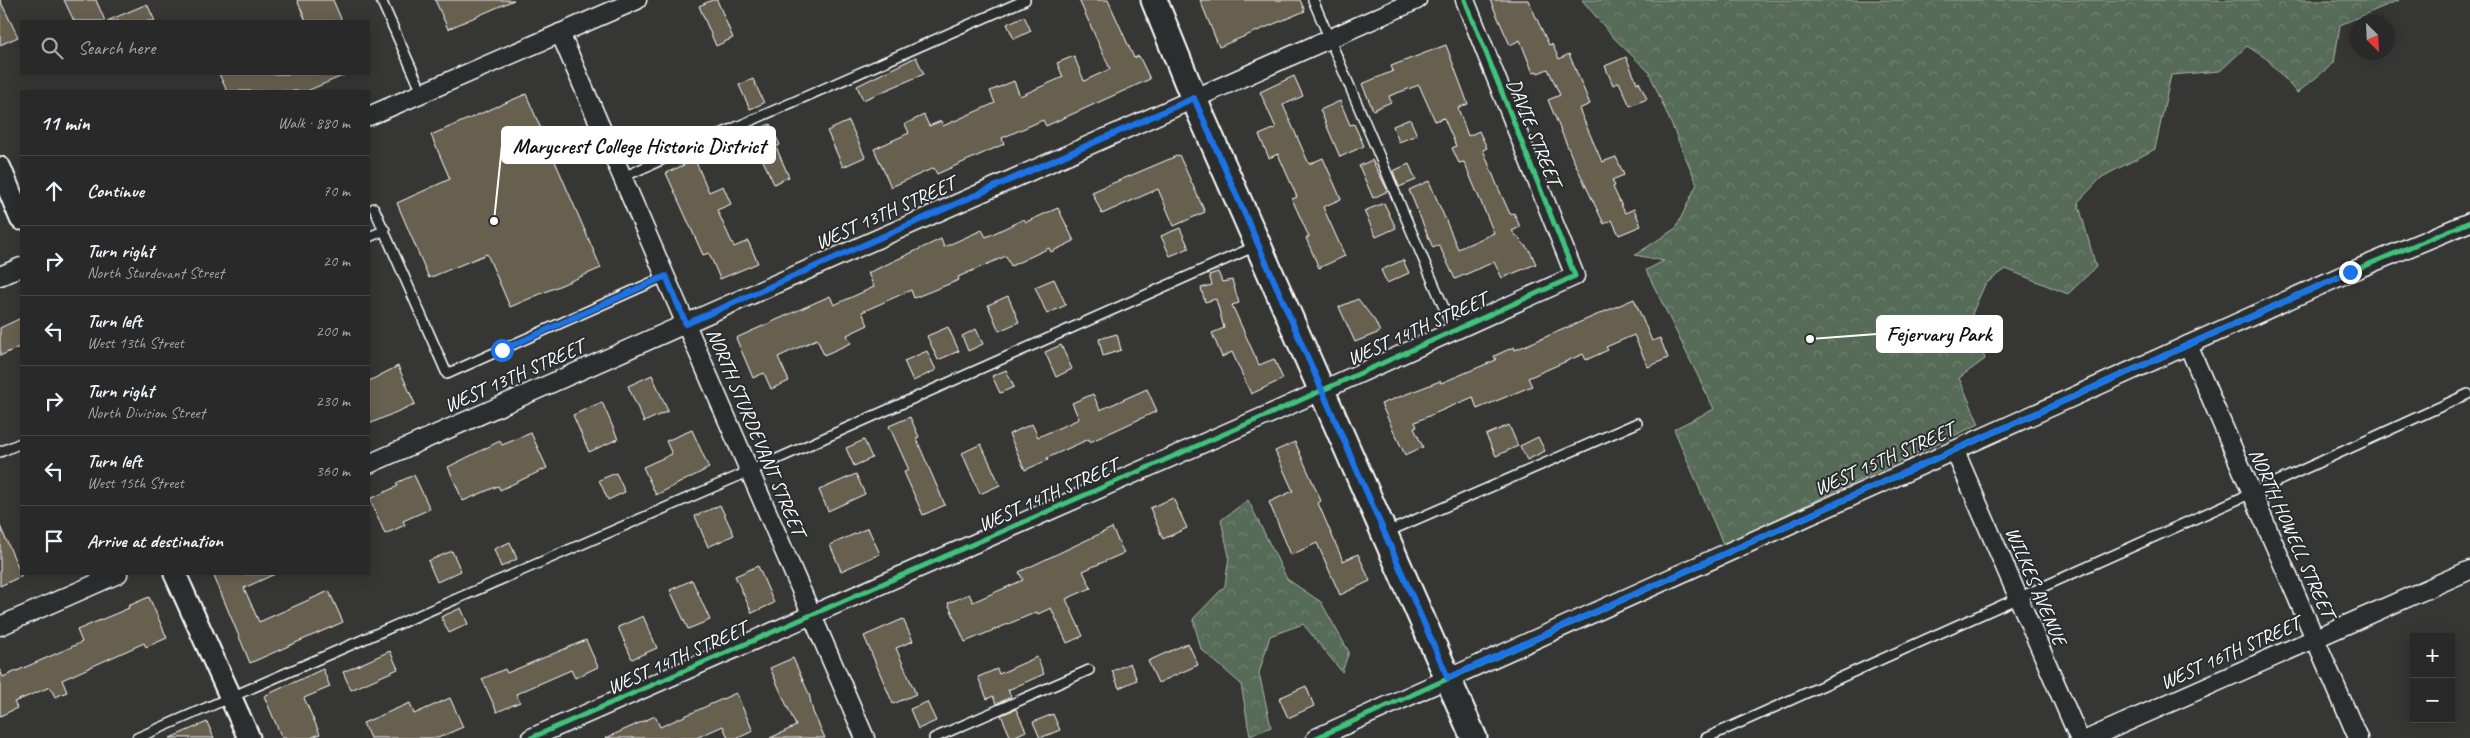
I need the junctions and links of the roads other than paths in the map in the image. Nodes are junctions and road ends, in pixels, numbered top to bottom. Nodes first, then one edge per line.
1 (380, 0) edge
2 (636, 0) edge
3 (1025, 0) edge
4 (1154, 0) edge
5 (1313, 0) edge
6 (1417, 0) edge
7 (1465, 0) edge
8 (560, 33) junction
9 (1330, 39) junction
10 (422, 92) junction
11 (1194, 98) junction
12 (370, 116) edge
13 (0, 168) edge
14 (622, 177) junction
15 (374, 208) dead end
16 (20, 217) edge
17 (2470, 222) edge
18 (385, 230) junction
19 (370, 237) edge
20 (1259, 245) junction
21 (20, 268) edge
22 (0, 276) edge
23 (666, 276) junction
24 (1575, 276) joint
25 (686, 324) junction
26 (1453, 329) junction
27 (2188, 345) junction
28 (1322, 389) junction
29 (2468, 394) dead end
30 (1637, 423) dead end
31 (20, 443) edge
32 (1955, 451) junction
33 (0, 452) edge
34 (370, 464) edge
35 (750, 471) junction
36 (2252, 494) junction
37 (1385, 533) junction
38 (2470, 570) edge
39 (116, 575) edge
40 (175, 575) edge
41 (2018, 598) junction
42 (812, 615) junction
43 (0, 626) edge
44 (2315, 638) junction
45 (1089, 670) dead end
46 (1448, 678) junction
47 (231, 697) junction
48 (137, 738) edge
49 (249, 738) edge
50 (531, 738) edge
51 (865, 738) edge
52 (934, 738) edge
53 (1316, 738) edge
54 (1474, 738) edge
55 (1706, 738) edge
56 (2079, 738) edge
57 (2090, 738) edge
58 (2358, 738) edge

1 - 10 lane
2 - 8 street
3 - 14 lane
4 - 11 main road
5 - 9 lane
6 - 9 street, WEST 13TH STREET
7 - 24 street, DAVIE STREET
8 - 10 street
8 - 14 street, NORTH STURDEVANT STREET
9 - 11 street, WEST 13TH STREET
9 - 26 lane
10 - 12 street
11 - 20 main road
11 - 25 street, WEST 13TH STREET
13 - 16 street
14 - 23 street, NORTH STURDEVANT STREET
15 - 18 lane
17 - 27 street, WEST 15TH STREET
18 - 19 lane
18 - 23 lane
20 - 28 main road
20 - 35 lane
21 - 22 street
23 - 25 street, NORTH STURDEVANT STREET
24 - 26 street, WEST 14TH STREET
25 - 34 street, WEST 13TH STREET
25 - 35 street, NORTH STURDEVANT STREET
26 - 28 street, WEST 14TH STREET
27 - 32 street, WEST 15TH STREET
27 - 36 street, NORTH HOWELL STREET
28 - 37 main road
28 - 42 street, WEST 14TH STREET
29 - 36 lane
30 - 37 lane
31 - 33 lane
32 - 41 street, WILKES AVENUE
32 - 46 street, WEST 15TH STREET
35 - 42 street, NORTH STURDEVANT STREET
35 - 47 lane
36 - 41 lane
36 - 44 street, NORTH HOWELL STREET
37 - 46 main road
38 - 44 street, WEST 16TH STREET
39 - 43 street
40 - 47 street
41 - 55 lane
41 - 56 street, WILKES AVENUE
42 - 50 street, WEST 14TH STREET
42 - 51 street, NORTH STURDEVANT STREET
44 - 57 street, WEST 16TH STREET
44 - 58 street, NORTH HOWELL STREET
45 - 52 lane
46 - 53 street, WEST 15TH STREET
46 - 54 main road
47 - 48 lane
47 - 49 street

